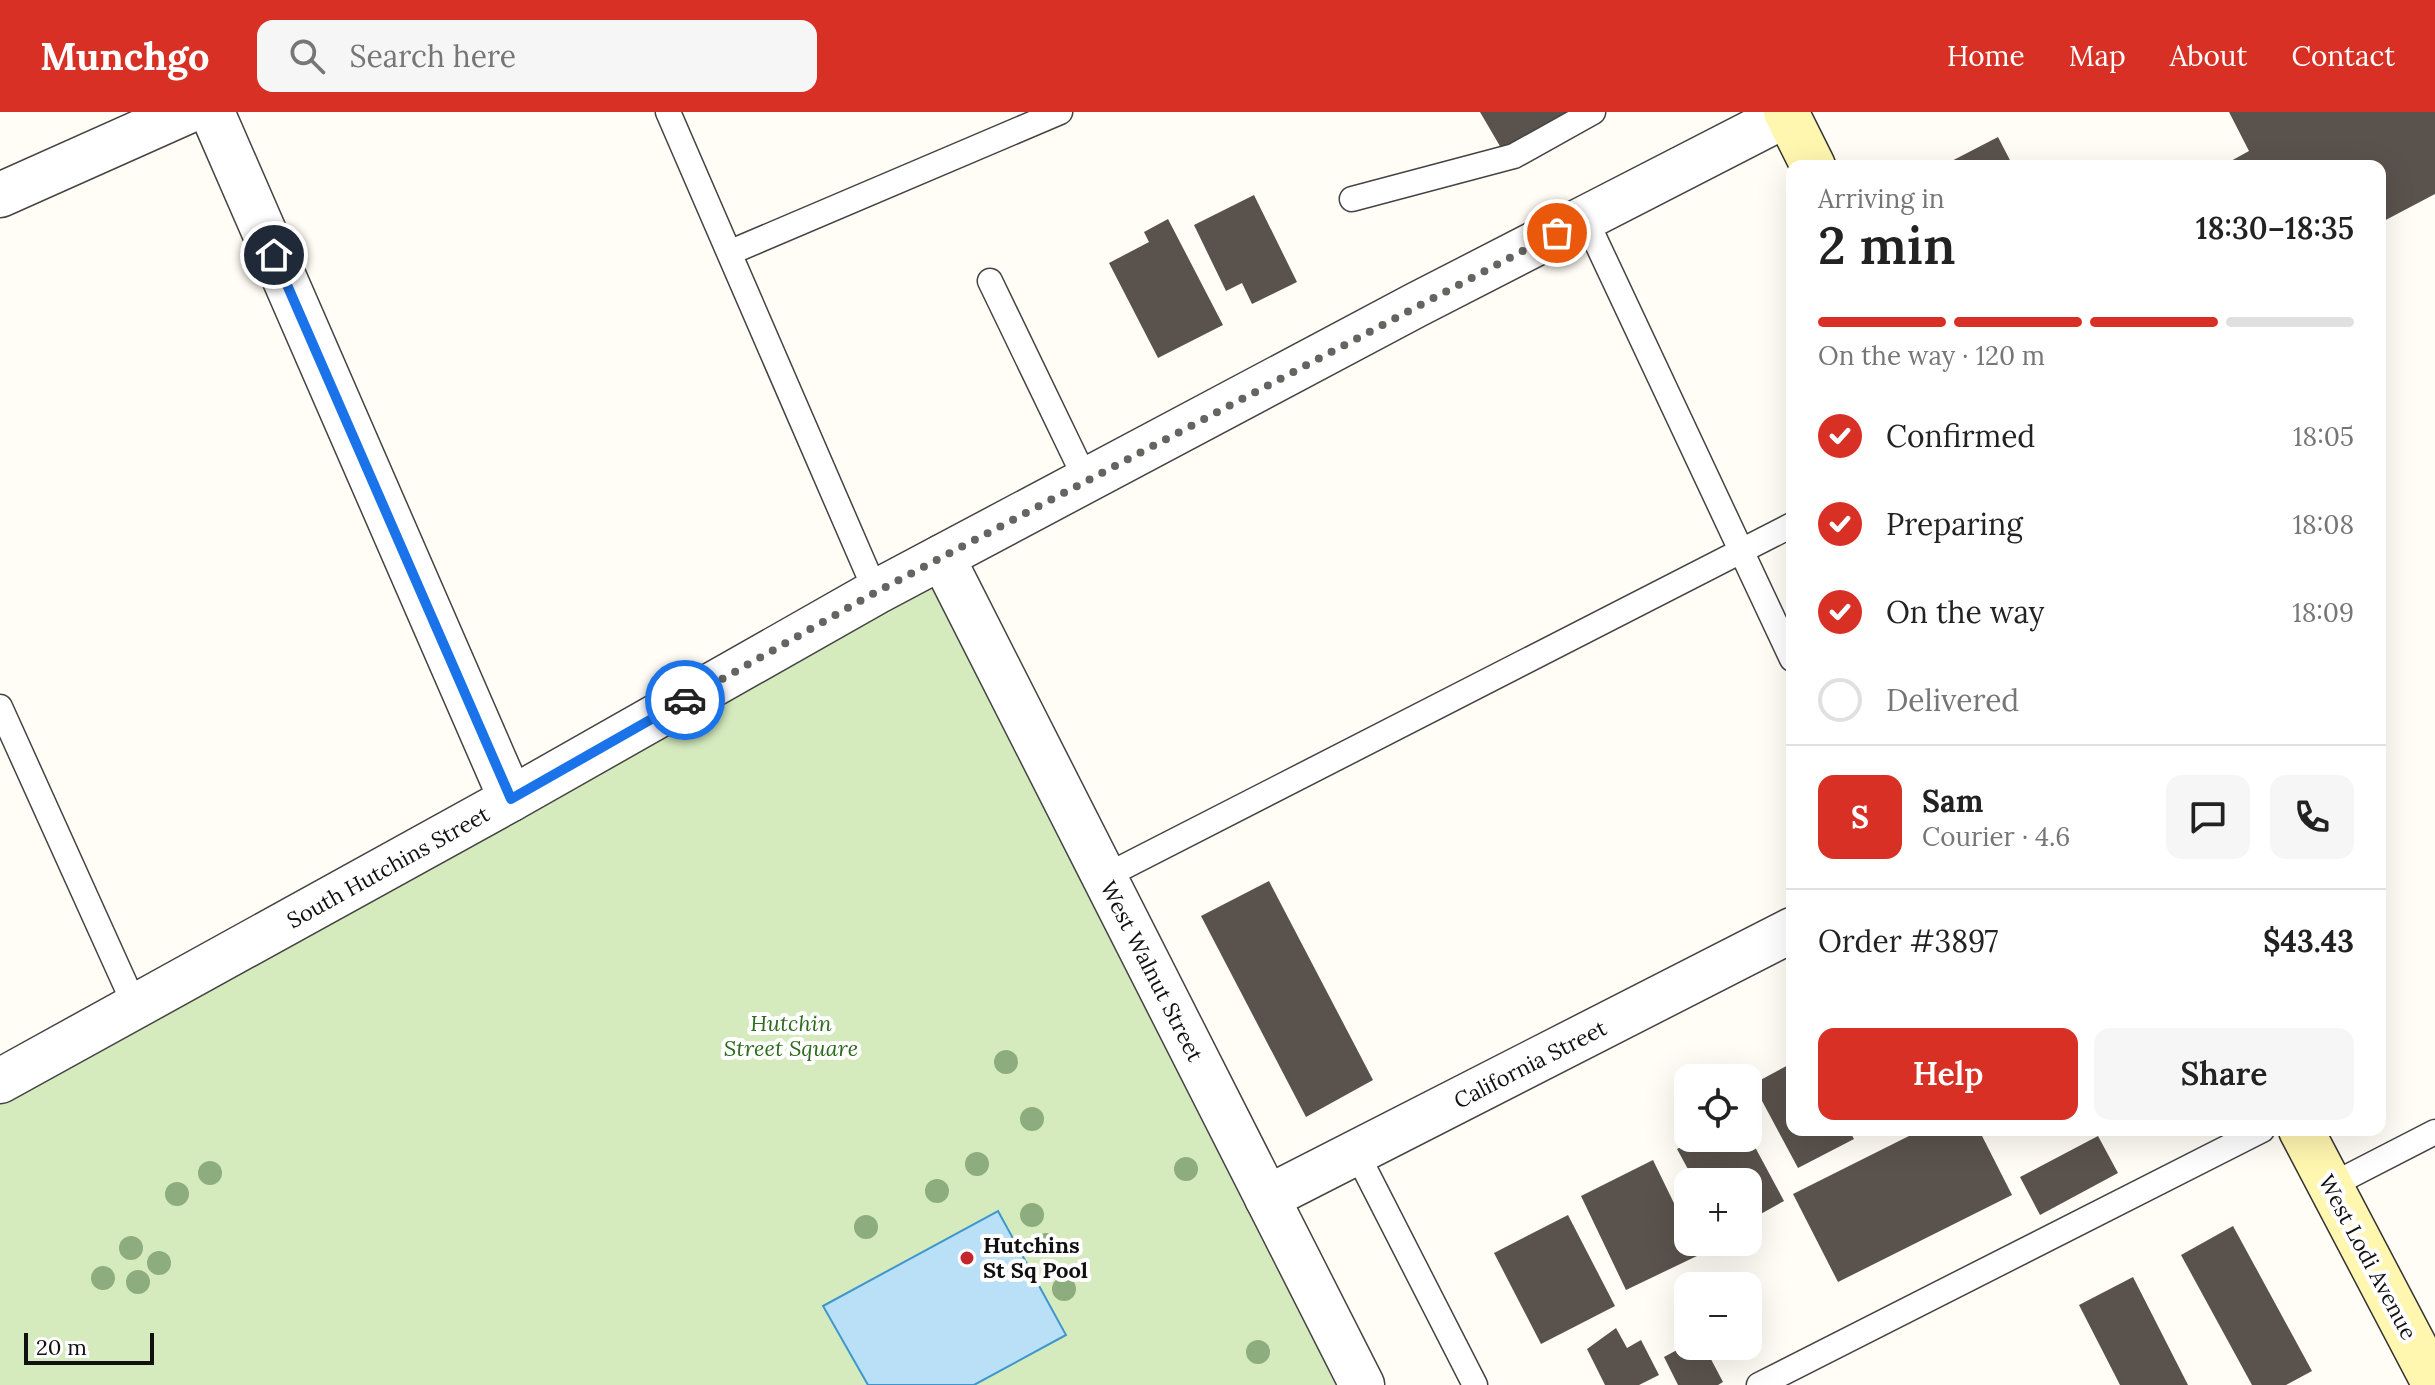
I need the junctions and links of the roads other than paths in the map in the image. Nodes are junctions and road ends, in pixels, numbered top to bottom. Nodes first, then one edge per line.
1 (186, 112) edge
2 (212, 112) edge
3 (668, 112) edge
4 (1060, 112) edge
5 (1593, 112) edge
6 (1789, 113) edge
7 (1810, 160) edge
8 (0, 195) edge
9 (1352, 199) dead end
10 (1585, 218) junction
11 (731, 252) junction
12 (990, 281) dead end
13 (1086, 480) junction
14 (1786, 528) edge
15 (1740, 550) junction
16 (942, 557) junction
17 (876, 592) junction
18 (1786, 646) edge
19 (0, 707) edge
20 (511, 799) junction
21 (1104, 877) junction
22 (1786, 933) edge
23 (136, 1008) junction
24 (0, 1081) edge
25 (2435, 1132) edge
26 (2250, 1136) edge
27 (2304, 1136) edge
28 (1356, 1152) junction
29 (2330, 1186) junction
30 (1267, 1198) junction
31 (2430, 1362) edge
32 (1362, 1385) edge
33 (1475, 1385) edge
34 (1759, 1385) edge

1 - 8 street
2 - 20 street
3 - 11 lane
4 - 11 lane
5 - 9 lane
6 - 7 main road
6 - 10 street, South Hutchins Street
10 - 13 street, South Hutchins Street
10 - 15 lane
11 - 17 lane
12 - 13 lane
13 - 16 street, South Hutchins Street
14 - 15 lane
15 - 18 lane
15 - 21 lane
16 - 17 street, South Hutchins Street
16 - 21 street, West Walnut Street
17 - 20 street, South Hutchins Street
19 - 23 lane
20 - 23 street, South Hutchins Street
21 - 30 street, West Walnut Street
22 - 28 street, California Street
23 - 24 street, South Hutchins Street
25 - 29 lane
26 - 34 lane
27 - 29 main road, West Lodi Avenue
28 - 30 street, California Street
28 - 33 lane
29 - 31 main road, West Lodi Avenue
30 - 32 street, West Walnut Street

